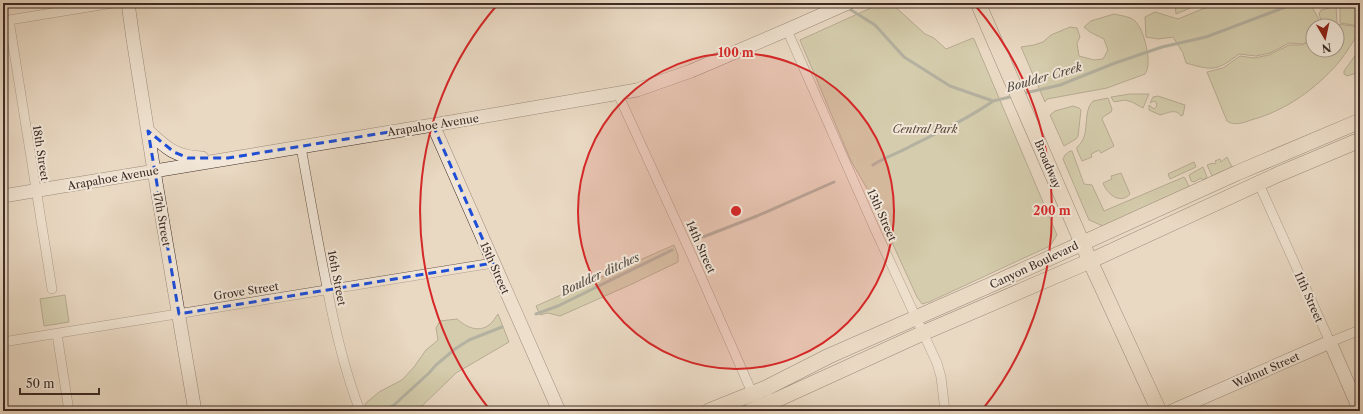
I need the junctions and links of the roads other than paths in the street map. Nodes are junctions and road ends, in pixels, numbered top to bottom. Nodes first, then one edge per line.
1 (113, 3) edge
2 (128, 3) edge
3 (848, 3) edge
4 (978, 3) edge
5 (6, 20) edge
6 (787, 30) junction
7 (618, 94) junction
8 (1360, 121) edge
9 (433, 126) junction
10 (148, 131) junction
11 (1360, 140) edge
12 (301, 147) junction
13 (228, 158) junction
14 (154, 171) junction
15 (1259, 184) junction
16 (35, 190) junction
17 (3, 196) edge
18 (1082, 243) junction
19 (1090, 261) junction
20 (493, 263) junction
21 (52, 289) dead end
22 (327, 290) junction
23 (178, 314) junction
24 (915, 317) junction
25 (1360, 330) edge
26 (57, 334) junction
27 (924, 334) junction
28 (3, 342) edge
29 (1330, 342) junction
30 (1300, 355) junction
31 (1340, 365) junction
32 (755, 406) edge
33 (69, 411) edge
34 (195, 411) edge
35 (360, 411) edge
36 (559, 411) edge
37 (709, 411) edge
38 (945, 411) edge
39 (1159, 411) edge
40 (1172, 411) edge
41 (1360, 411) edge

1 - 5 street
2 - 10 street, 17th Street
3 - 6 street, Arapahoe Avenue
4 - 18 main road, Broadway
5 - 16 street, 18th Street
6 - 7 street, Arapahoe Avenue
6 - 24 street, 13th Street
7 - 9 street, Arapahoe Avenue
7 - 32 street, 14th Street
8 - 18 main road, Canyon Boulevard
9 - 12 street, Arapahoe Avenue
9 - 20 street, 15th Street
10 - 13 street
10 - 14 street, 17th Street
11 - 15 main road, Canyon Boulevard
12 - 13 street, Arapahoe Avenue
12 - 22 street, 16th Street
13 - 14 street, Arapahoe Avenue
14 - 16 street, Arapahoe Avenue
14 - 23 street, 17th Street
15 - 19 main road, Canyon Boulevard
15 - 29 street, 11th Street
16 - 17 street, Arapahoe Avenue
16 - 21 street, 18th Street
18 - 19 main road, Broadway
18 - 24 main road, Canyon Boulevard
19 - 27 main road, Canyon Boulevard
19 - 39 main road, Broadway
20 - 22 street, Grove Street
20 - 36 street, 15th Street
22 - 23 street, Grove Street
22 - 35 street, 16th Street
23 - 26 street, Grove Street
23 - 34 street, 17th Street
24 - 27 street, 13th Street
24 - 32 main road, Canyon Boulevard
25 - 29 street, Walnut Street
26 - 28 street, Grove Street
26 - 33 street
27 - 32 main road, Canyon Boulevard
27 - 38 street, 13th Street
29 - 30 street, Walnut Street
29 - 31 street, 11th Street
30 - 31 street
30 - 40 street, Walnut Street
31 - 41 street, 11th Street
32 - 37 main road, Canyon Boulevard

